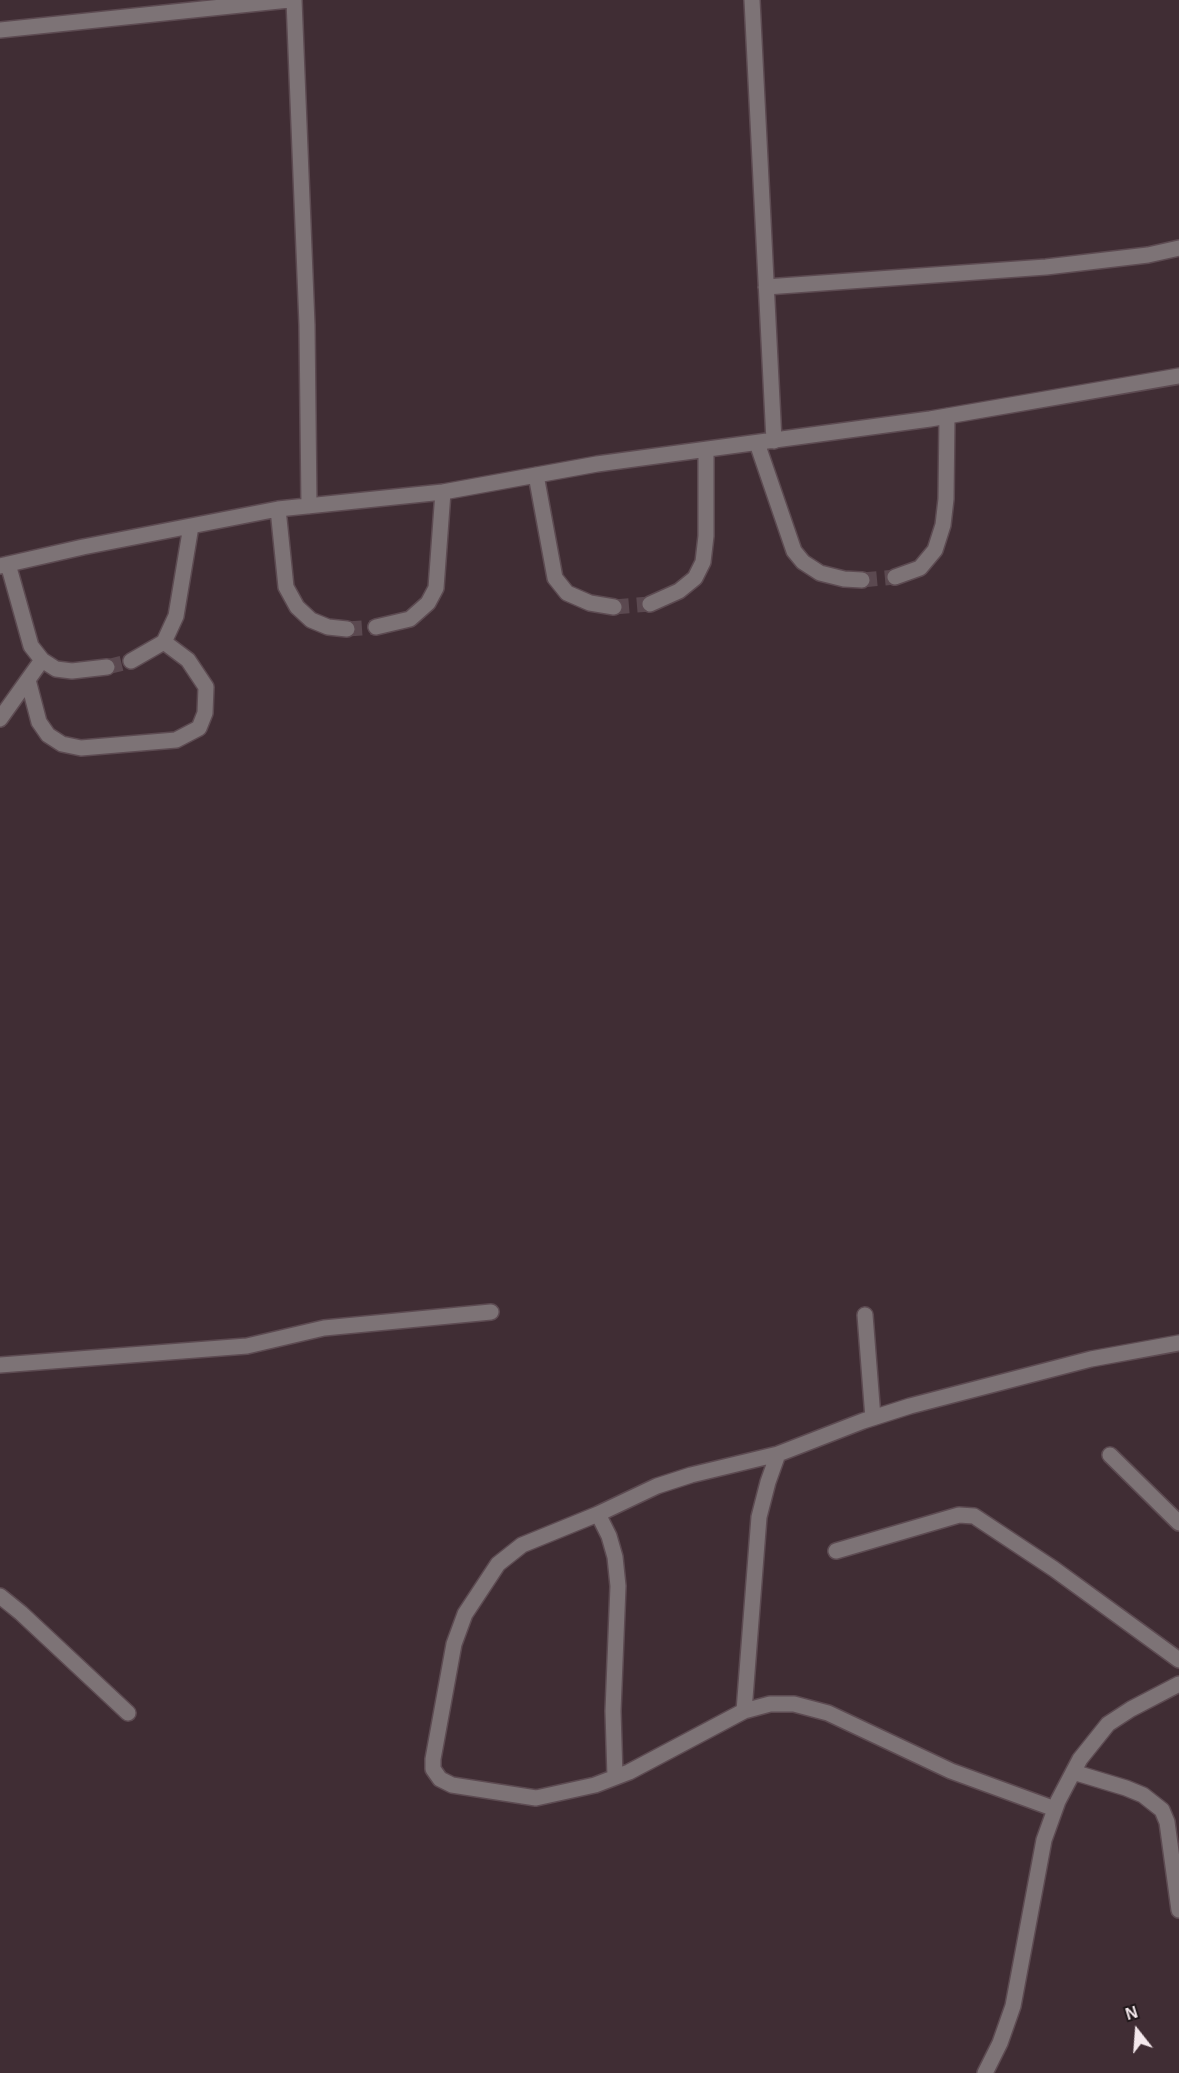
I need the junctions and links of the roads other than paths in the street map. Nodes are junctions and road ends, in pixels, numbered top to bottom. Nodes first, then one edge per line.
1 (285, 0) edge
2 (752, 0) edge
3 (0, 30) edge
4 (1179, 248) edge
5 (766, 287) junction
6 (1179, 376) edge
7 (946, 416) junction
8 (774, 441) junction
9 (757, 443) junction
10 (706, 450) junction
11 (536, 475) junction
12 (443, 492) junction
13 (309, 506) junction
14 (278, 509) junction
15 (191, 526) junction
16 (4, 565) edge
17 (895, 577) tunnel mouth
18 (862, 580) tunnel mouth
19 (650, 604) tunnel mouth
20 (614, 607) tunnel mouth
21 (376, 627) tunnel mouth
22 (348, 629) tunnel mouth
23 (164, 642) junction
24 (42, 660) junction
25 (131, 661) tunnel mouth
26 (107, 667) tunnel mouth
27 (28, 680) junction
28 (0, 719) edge
29 (491, 1312) dead end
30 (865, 1315) dead end
31 (1179, 1343) edge
32 (0, 1365) edge
33 (873, 1418) junction
34 (778, 1454) junction
35 (1110, 1455) dead end
36 (598, 1514) junction
37 (1179, 1523) edge
38 (836, 1551) dead end
39 (0, 1596) edge
40 (1179, 1660) edge
41 (1179, 1684) edge
42 (744, 1711) junction
43 (128, 1713) dead end
44 (1073, 1772) junction
45 (615, 1777) junction
46 (1055, 1809) junction
47 (1176, 1870) edge
48 (1179, 1910) edge
49 (985, 2073) edge

1 - 3 street
1 - 13 street
2 - 5 street
4 - 5 street
5 - 8 street
6 - 7 street
7 - 8 street
7 - 17 street
8 - 9 street
9 - 10 street
9 - 18 street
10 - 11 street
10 - 19 street
11 - 12 street
11 - 20 street
12 - 13 street
12 - 21 street
13 - 14 street
14 - 15 street
14 - 22 street
15 - 16 street
15 - 23 street
16 - 24 street
23 - 25 street
23 - 27 street
24 - 26 street
24 - 27 street
27 - 28 street
29 - 32 street
30 - 33 street
31 - 33 street
33 - 34 street
34 - 36 street
34 - 42 street
35 - 37 street
36 - 45 street
36 - 45 street
38 - 40 street
39 - 43 street
41 - 44 street
42 - 45 street
42 - 46 street
44 - 46 street
44 - 47 street
46 - 49 street
47 - 48 street

